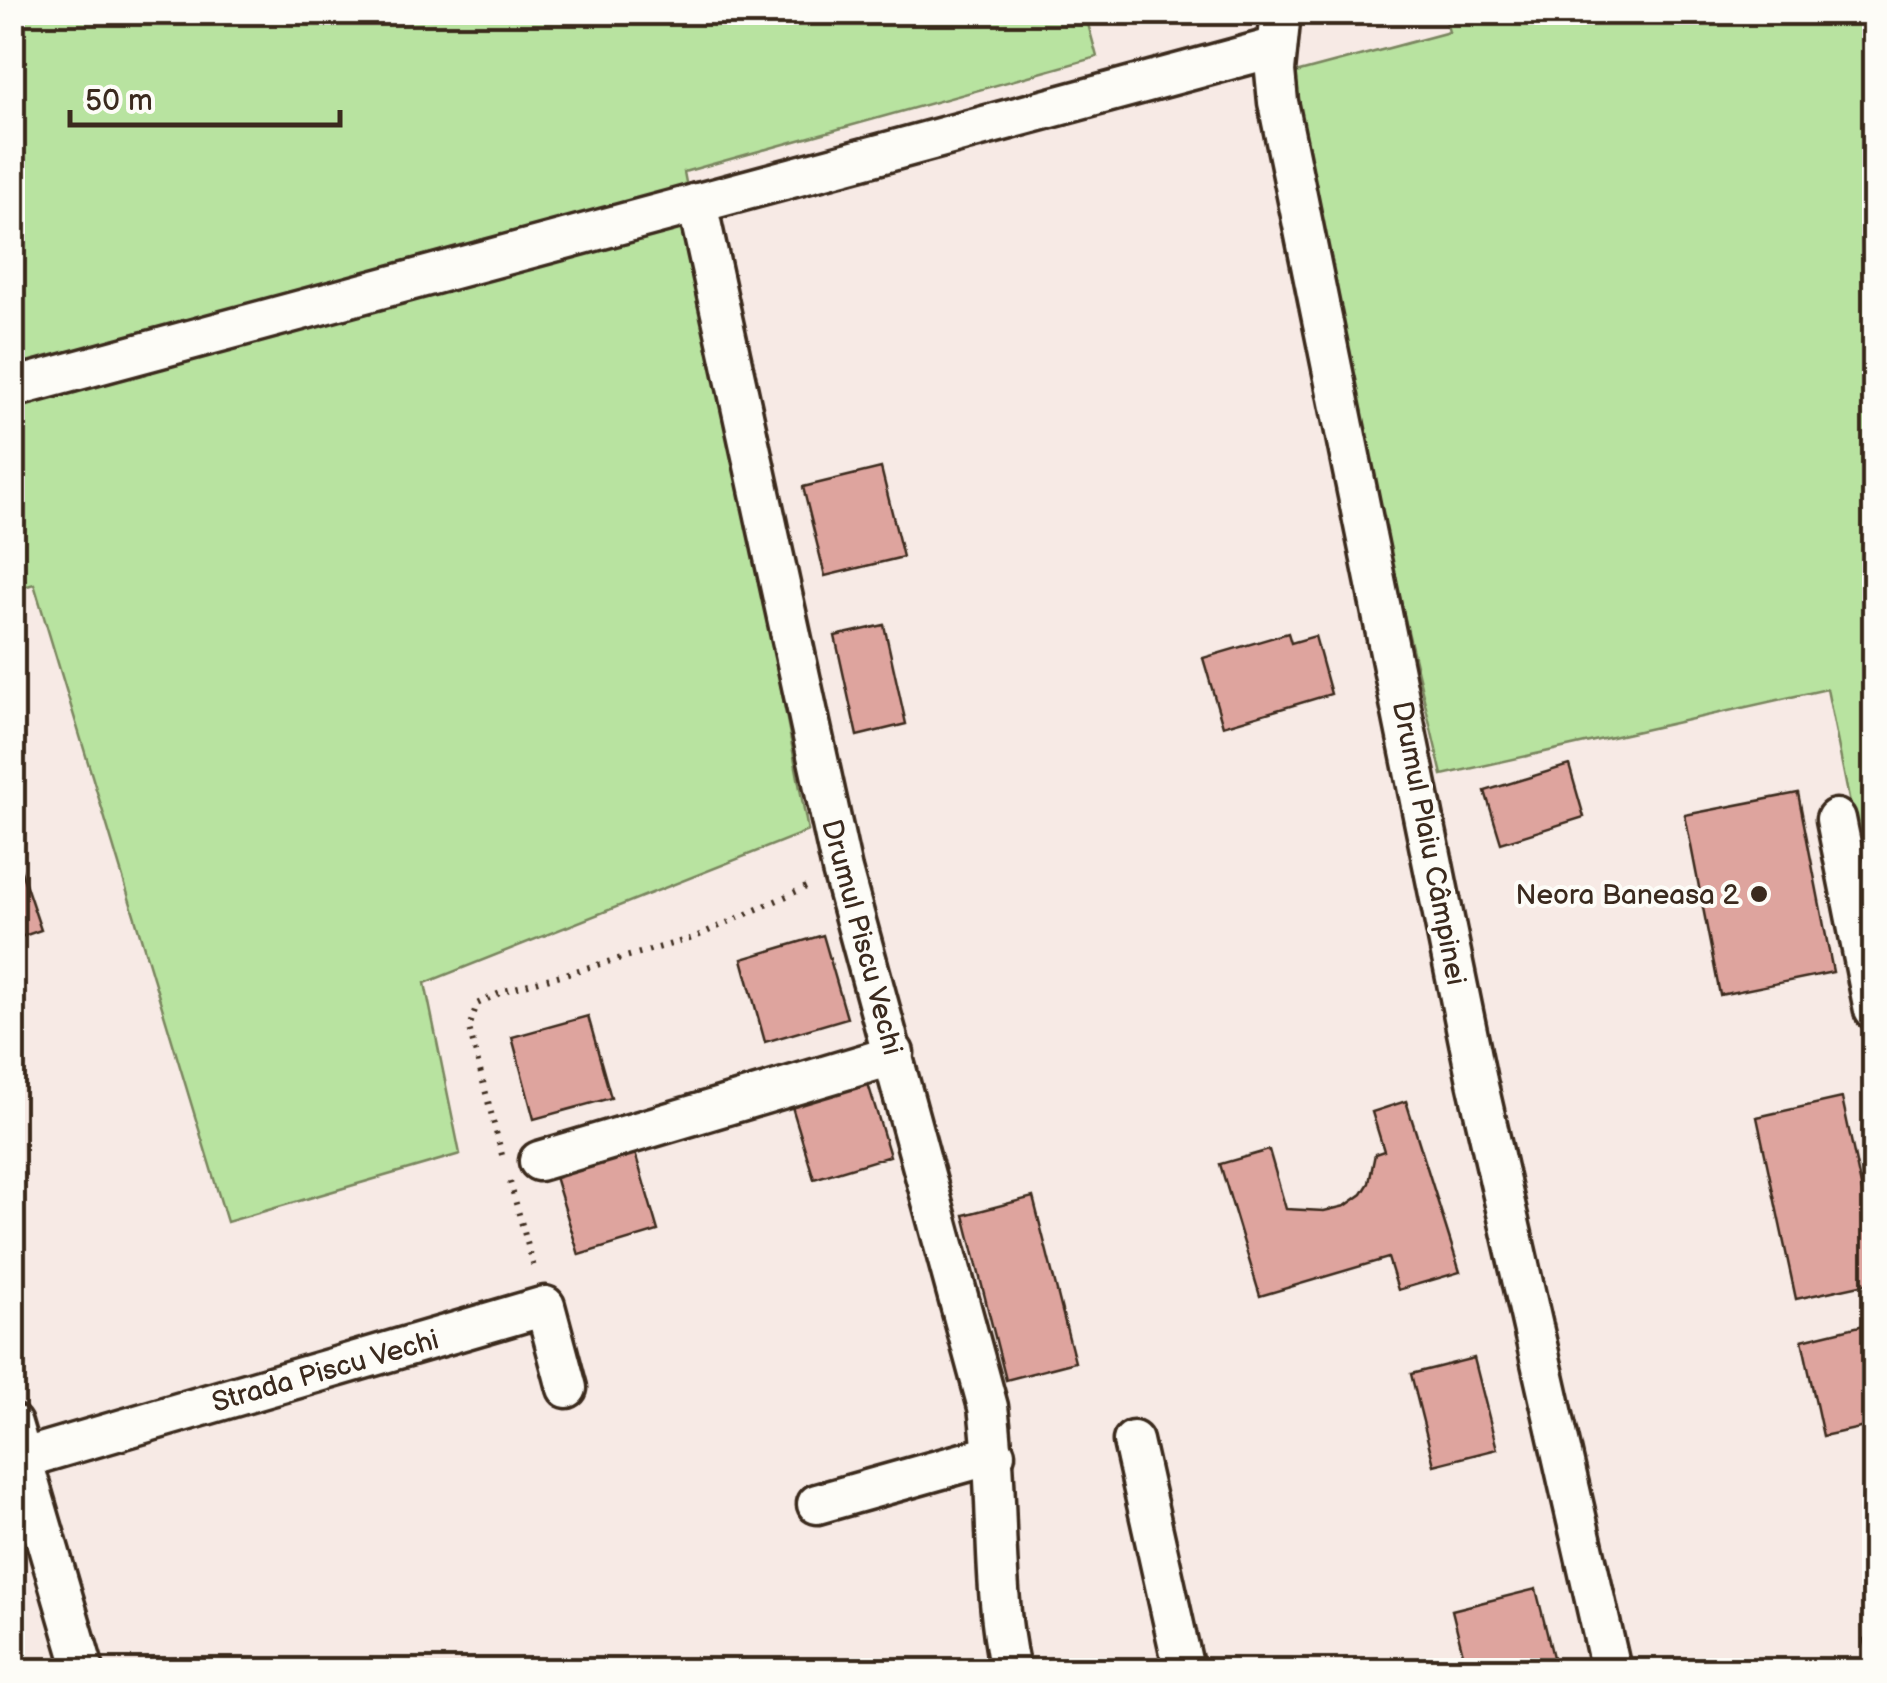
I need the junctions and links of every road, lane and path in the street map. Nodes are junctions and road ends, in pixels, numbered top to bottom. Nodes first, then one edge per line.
1 (1279, 30) edge
2 (697, 203) junction
3 (12, 388) edge
4 (1836, 819) dead end
5 (842, 870) junction
6 (1874, 1010) edge
7 (894, 1053) junction
8 (538, 1161) dead end
9 (545, 1306) junction
10 (566, 1388) dead end
11 (18, 1441) edge
12 (1133, 1441) dead end
13 (994, 1454) junction
14 (817, 1504) dead end
15 (84, 1670) edge
16 (1010, 1670) edge
17 (1184, 1670) edge
18 (1611, 1670) edge

1 - 2 street
1 - 18 street, Drumul Plaiu Câmpinei
2 - 3 street
2 - 5 street, Drumul Piscu Vechi
4 - 6 street
5 - 7 street, Drumul Piscu Vechi
5 - 9 path
7 - 8 street
7 - 13 street, Drumul Piscu Vechi
9 - 10 street
9 - 11 street, Strada Piscu Vechi
11 - 15 street
12 - 17 street
13 - 14 street
13 - 16 street, Drumul Piscu Vechi

